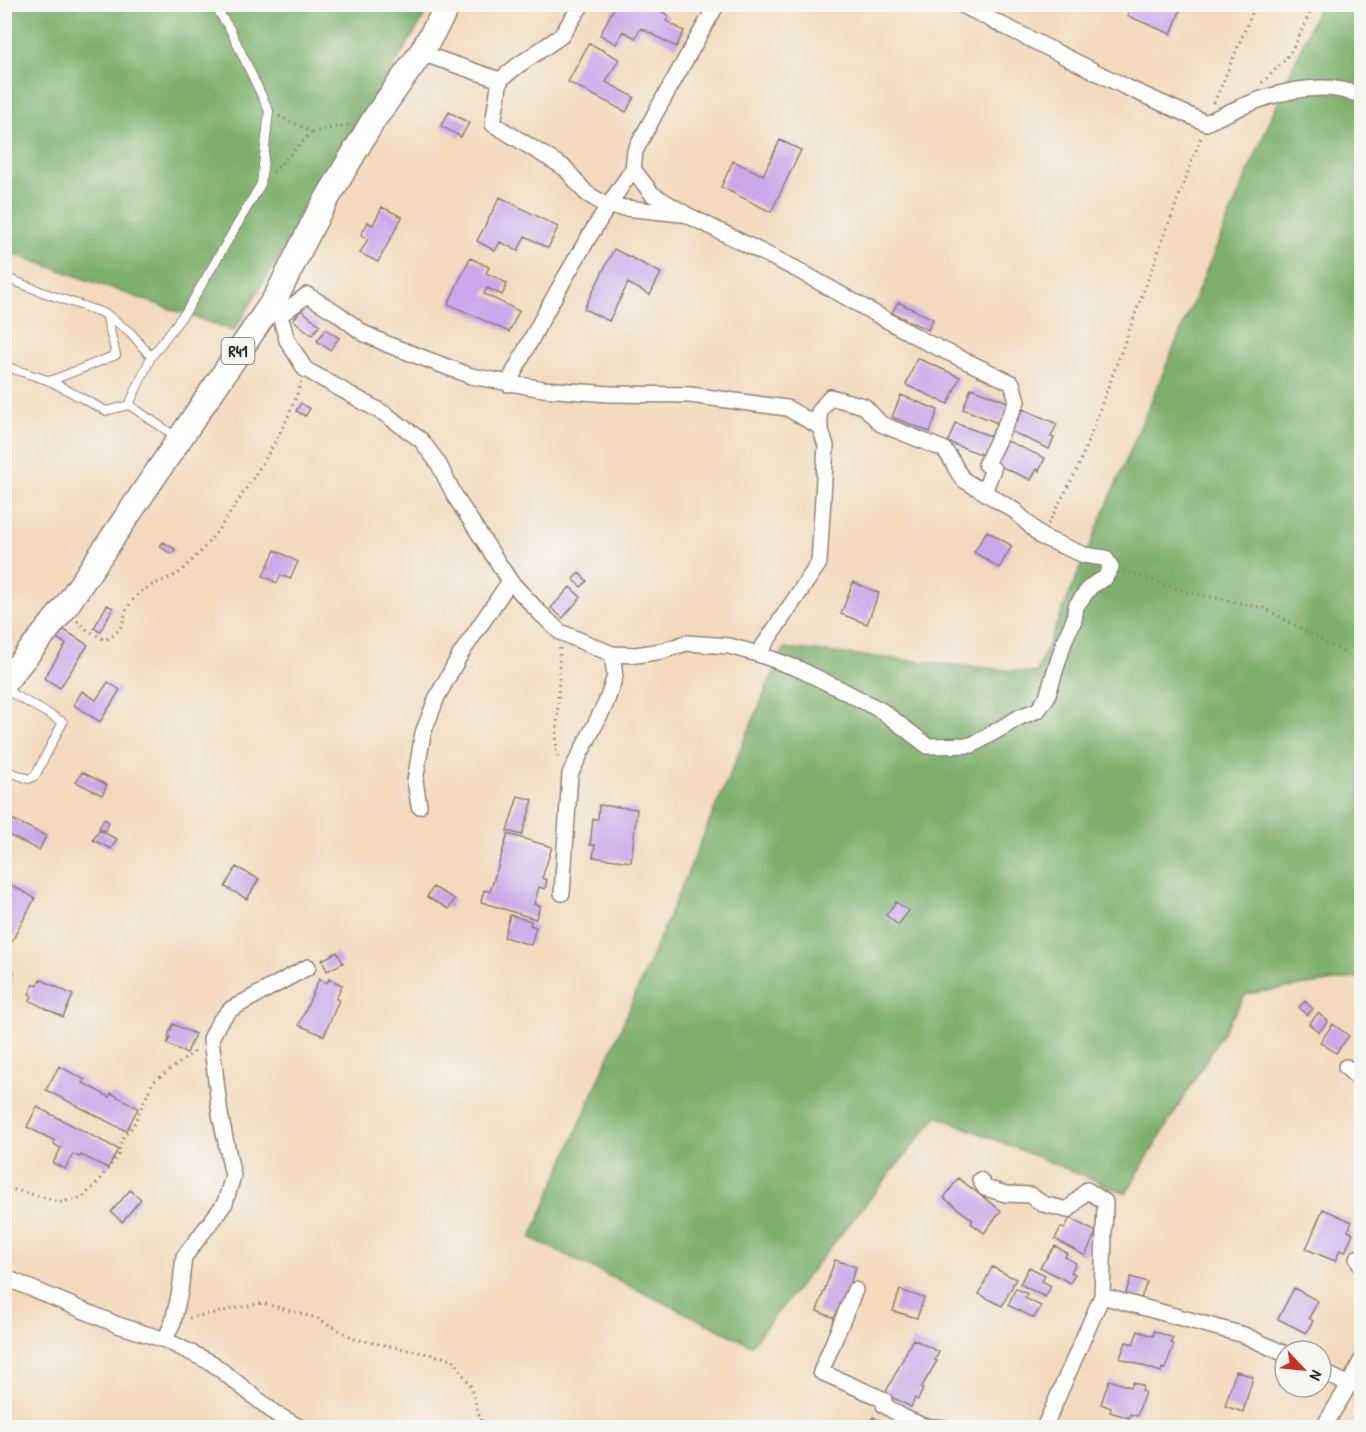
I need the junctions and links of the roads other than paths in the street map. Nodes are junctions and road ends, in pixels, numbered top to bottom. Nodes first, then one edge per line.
1 (213, 4) edge
2 (449, 4) edge
3 (582, 4) edge
4 (717, 4) edge
5 (960, 4) edge
6 (421, 53) junction
7 (500, 80) junction
8 (1362, 95) edge
9 (633, 169) junction
10 (607, 206) junction
11 (687, 215) junction
12 (4, 277) edge
13 (278, 306) junction
14 (106, 314) junction
15 (151, 357) junction
16 (4, 366) edge
17 (50, 381) junction
18 (508, 384) junction
19 (129, 405) junction
20 (820, 428) junction
21 (179, 439) junction
22 (984, 492) junction
23 (510, 581) junction
24 (612, 654) junction
25 (758, 654) junction
26 (4, 683) edge
27 (4, 689) edge
28 (4, 770) edge
29 (419, 806) dead end
30 (562, 893) dead end
31 (308, 967) dead end
32 (1346, 1067) dead end
33 (1362, 1083) edge
34 (980, 1180) dead end
35 (4, 1277) edge
36 (855, 1290) dead end
37 (1102, 1296) junction
38 (165, 1340) junction
39 (1273, 1348) edge
40 (1362, 1359) edge
41 (1333, 1377) edge
42 (1349, 1384) junction
43 (301, 1428) edge
44 (945, 1428) edge
45 (1044, 1428) edge
46 (1323, 1428) edge

1 - 15 lane
2 - 6 main road, R41
3 - 7 street
4 - 9 street
5 - 8 street
6 - 7 street
6 - 13 main road, R41
7 - 10 street
9 - 10 street
9 - 11 street
10 - 11 street
10 - 18 street
11 - 22 street
12 - 14 lane
13 - 18 street
13 - 21 main road, R41
13 - 23 street
14 - 15 lane
14 - 17 lane
15 - 19 lane
16 - 17 lane
17 - 19 lane
18 - 20 street
19 - 21 lane
20 - 22 street
20 - 25 street
21 - 26 main road, R41
22 - 25 street
23 - 24 street
23 - 29 street
24 - 25 street
24 - 30 street
27 - 28 lane
31 - 38 street
32 - 33 street
34 - 37 street
35 - 38 street
36 - 44 street
37 - 39 street
37 - 45 street
38 - 43 street
40 - 42 street
41 - 42 street
42 - 46 street

